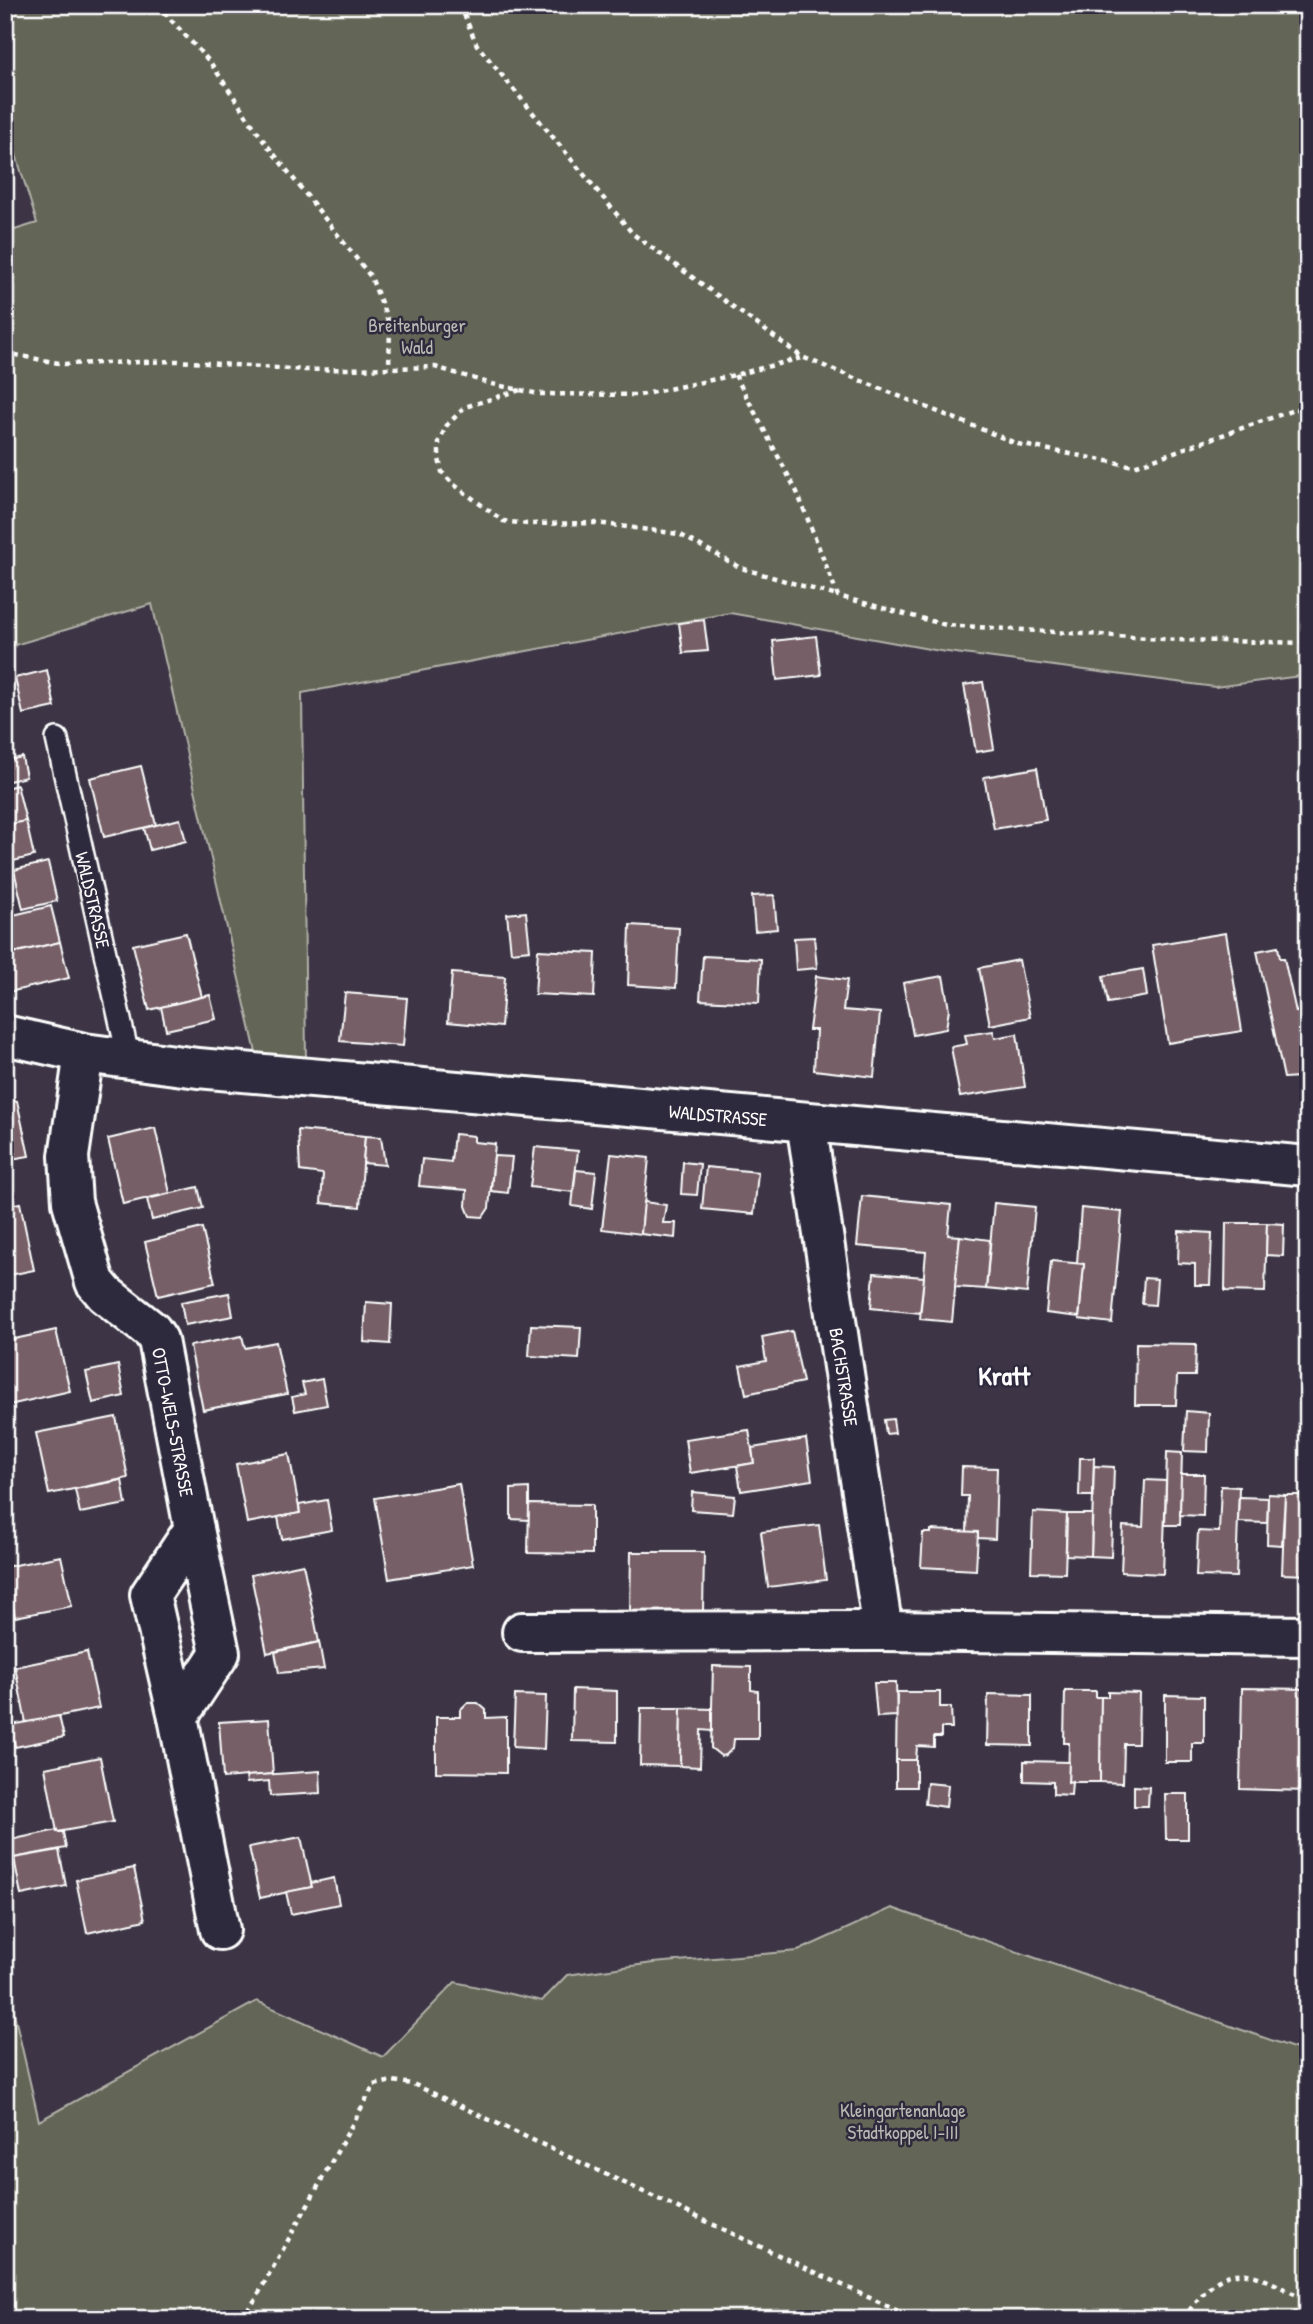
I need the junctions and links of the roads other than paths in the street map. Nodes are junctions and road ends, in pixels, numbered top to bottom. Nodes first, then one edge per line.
1 (57, 739) dead end
2 (5, 1035) edge
3 (84, 1053) junction
4 (129, 1060) junction
5 (806, 1122) junction
6 (1308, 1166) edge
7 (194, 1529) junction
8 (522, 1632) dead end
9 (883, 1632) junction
10 (1308, 1636) edge
11 (178, 1717) junction
12 (220, 1930) dead end

1 - 4 lane, WALDSTRASSE
2 - 3 street, WALDSTRASSE
3 - 4 street, WALDSTRASSE
3 - 7 street, OTTO-WELS-STRASSE
4 - 5 street, WALDSTRASSE
5 - 6 street, WALDSTRASSE
5 - 9 street, BACHSTRASSE
7 - 11 street, OTTO-WELS-STRASSE
7 - 11 street
8 - 9 street
9 - 10 street
11 - 12 street

